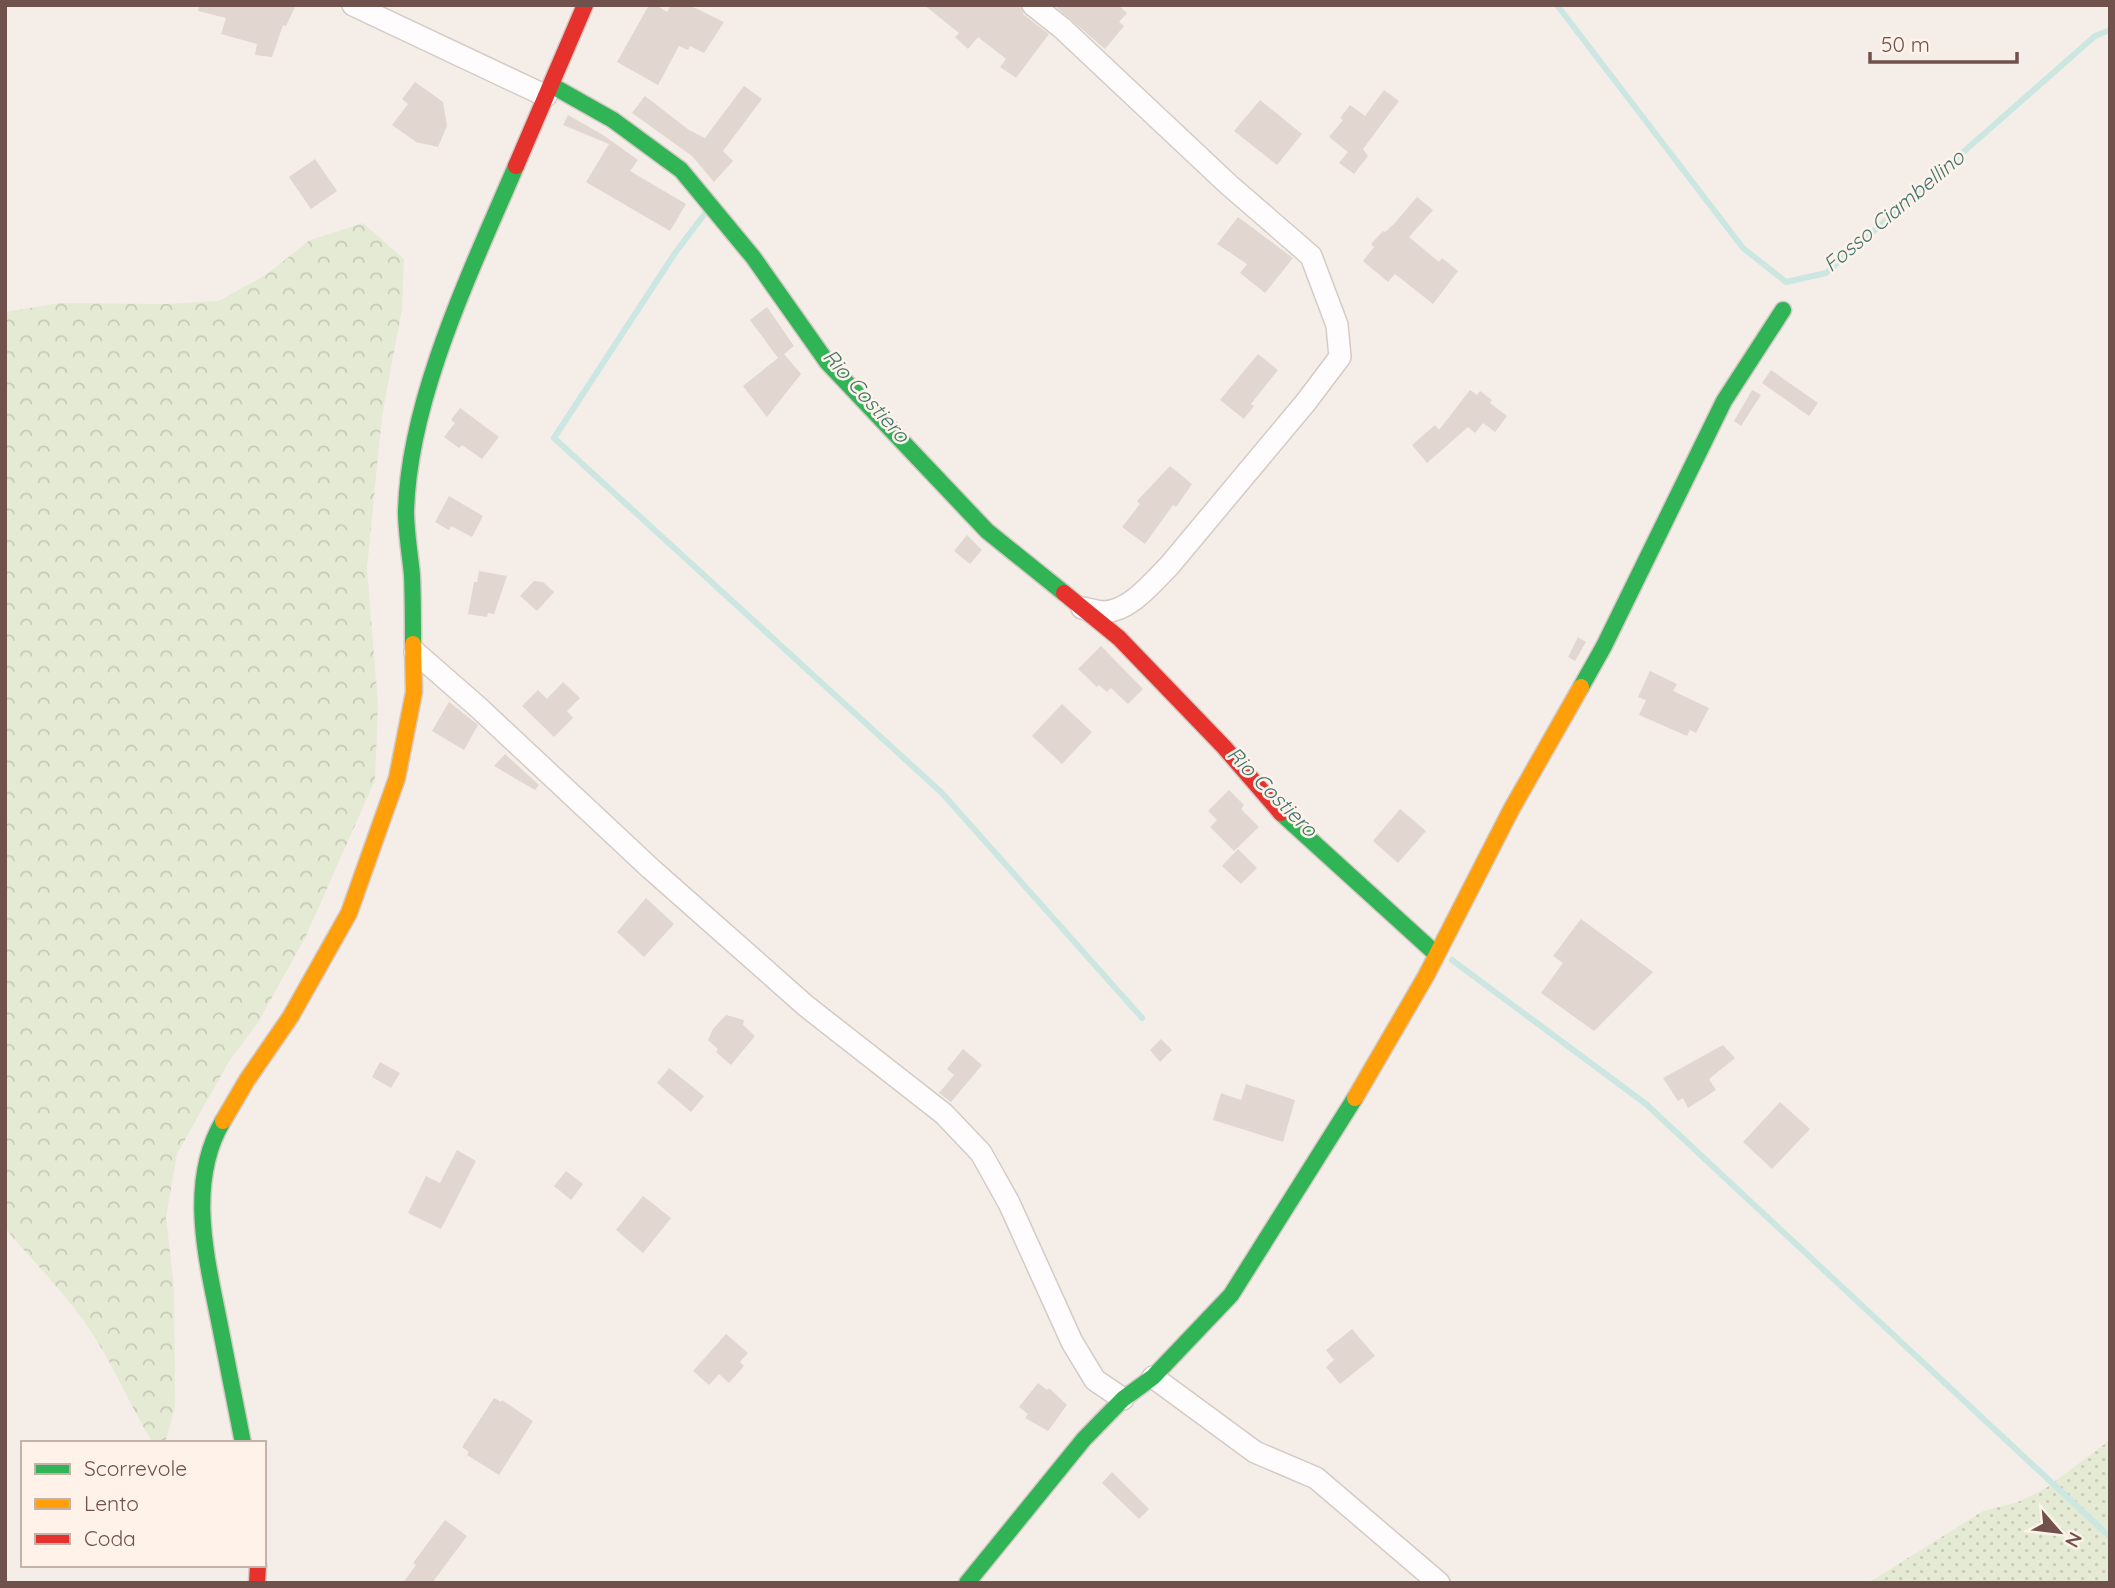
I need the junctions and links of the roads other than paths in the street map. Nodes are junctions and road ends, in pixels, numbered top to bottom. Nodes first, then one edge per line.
1 (353, 5) edge
2 (585, 5) edge
3 (1033, 5) edge
4 (548, 91) junction
5 (1783, 310) dead end
6 (1082, 608) junction
7 (415, 652) junction
8 (1435, 953) junction
9 (1153, 1377) junction
10 (1123, 1399) junction
11 (243, 1441) edge
12 (967, 1583) edge
13 (1438, 1583) edge

1 - 4 street
2 - 4 street
3 - 6 street
4 - 6 street
4 - 7 street
5 - 8 street
6 - 8 street
7 - 10 street
7 - 11 street
8 - 9 street
9 - 10 street
9 - 13 street
10 - 12 street

